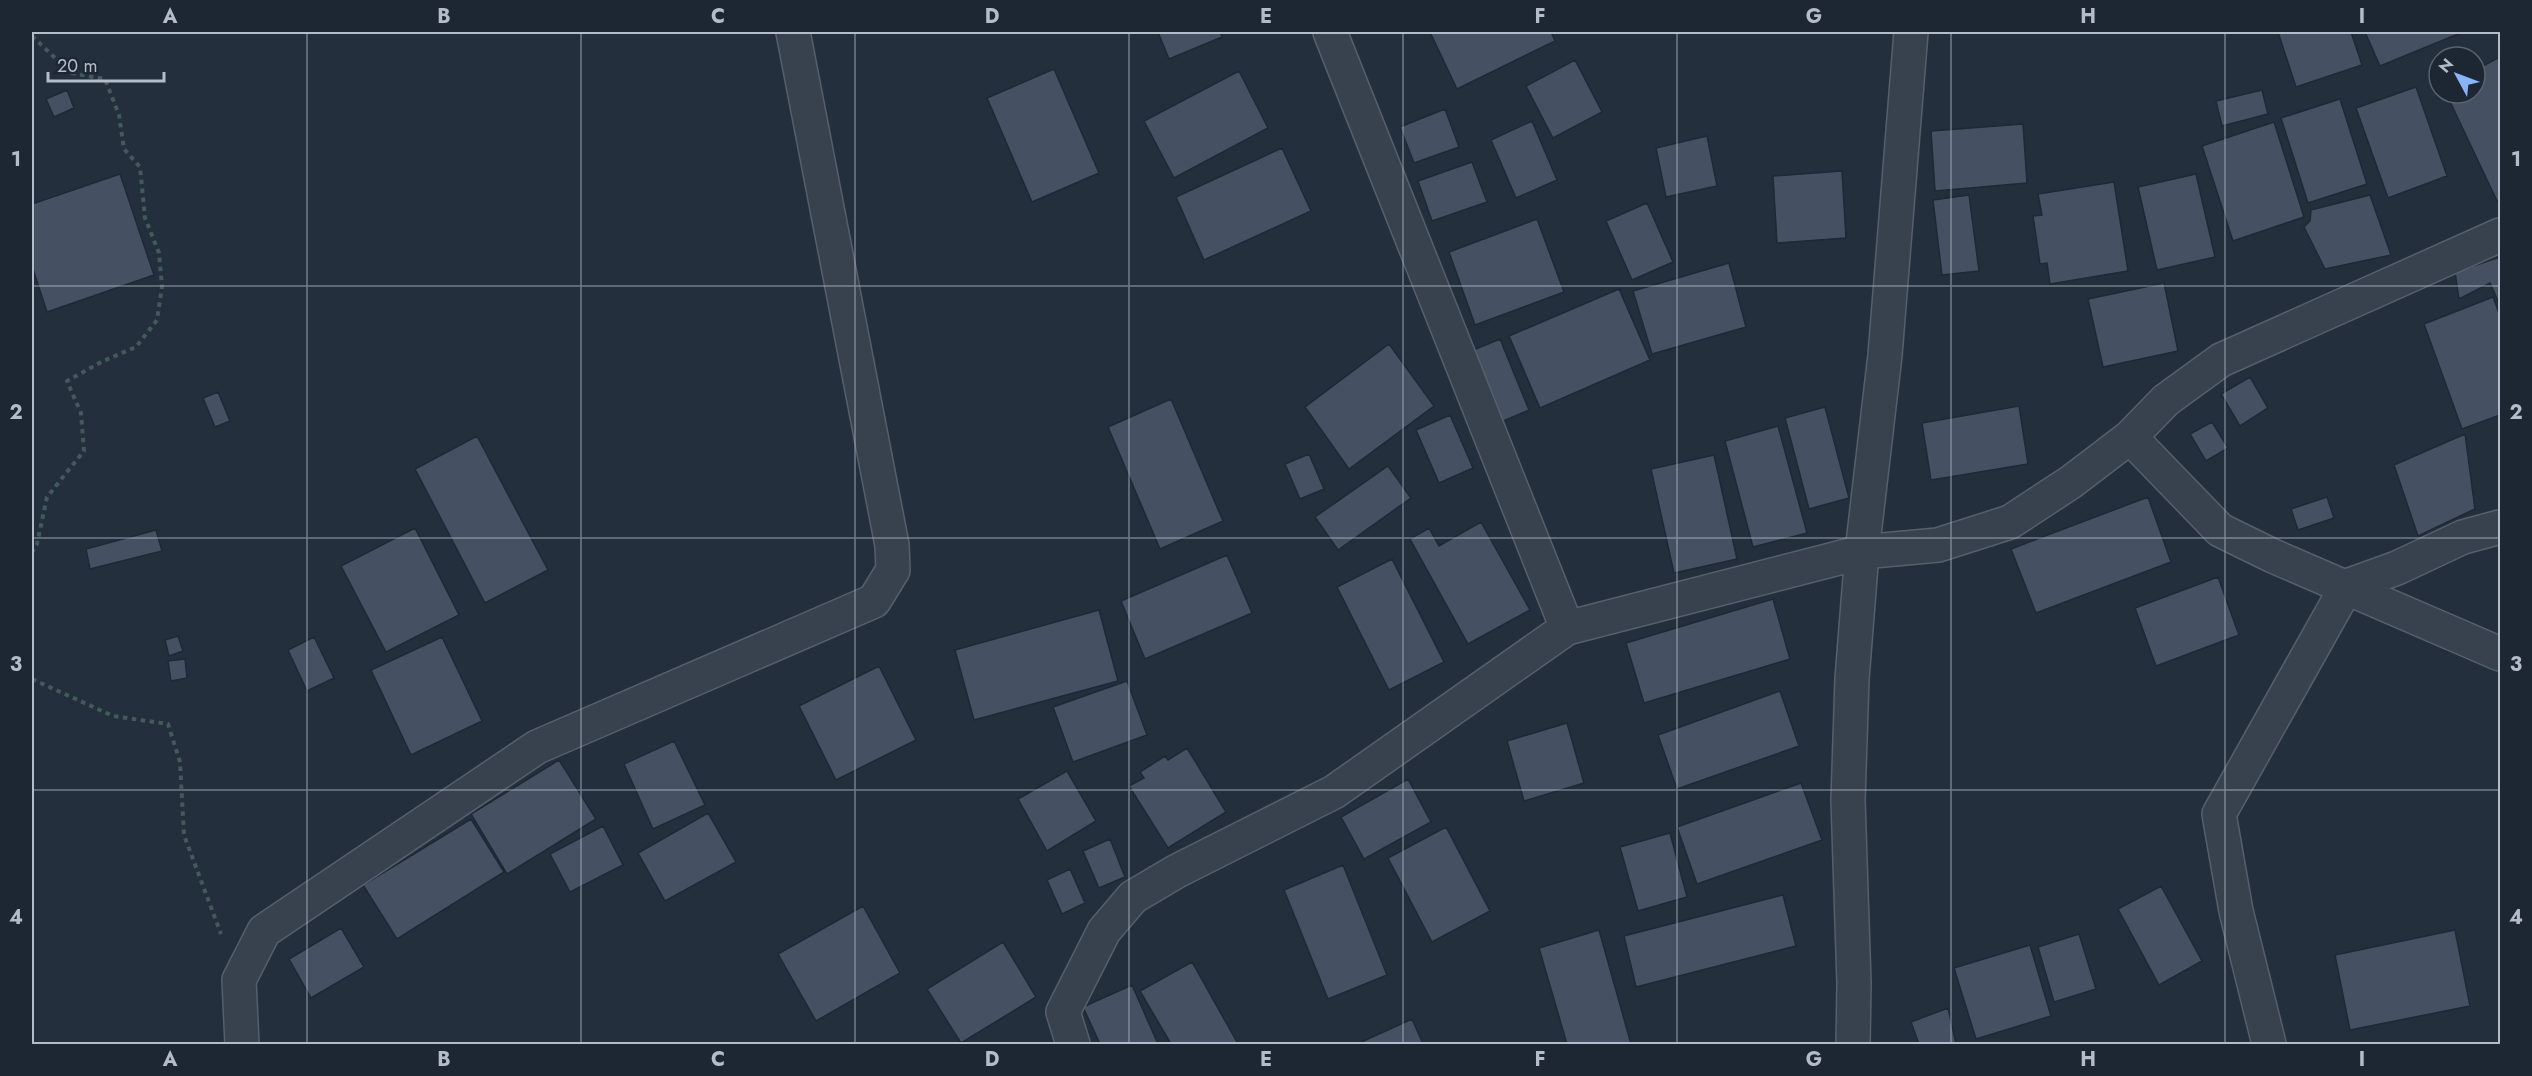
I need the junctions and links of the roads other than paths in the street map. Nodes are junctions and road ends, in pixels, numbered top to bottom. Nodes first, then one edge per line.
1 (793, 32) edge
2 (1330, 32) edge
3 (1911, 32) edge
4 (2500, 235) edge
5 (2130, 437) junction
6 (2500, 527) edge
7 (1862, 552) junction
8 (2347, 586) junction
9 (1567, 628) junction
10 (2500, 654) edge
11 (242, 1044) edge
12 (1073, 1044) edge
13 (1853, 1044) edge
14 (2269, 1044) edge

1 - 11 street
2 - 9 street
3 - 7 street
4 - 5 street
5 - 7 street
5 - 8 street
6 - 8 street
7 - 9 street
7 - 13 street
8 - 10 street
8 - 14 street
9 - 12 street

